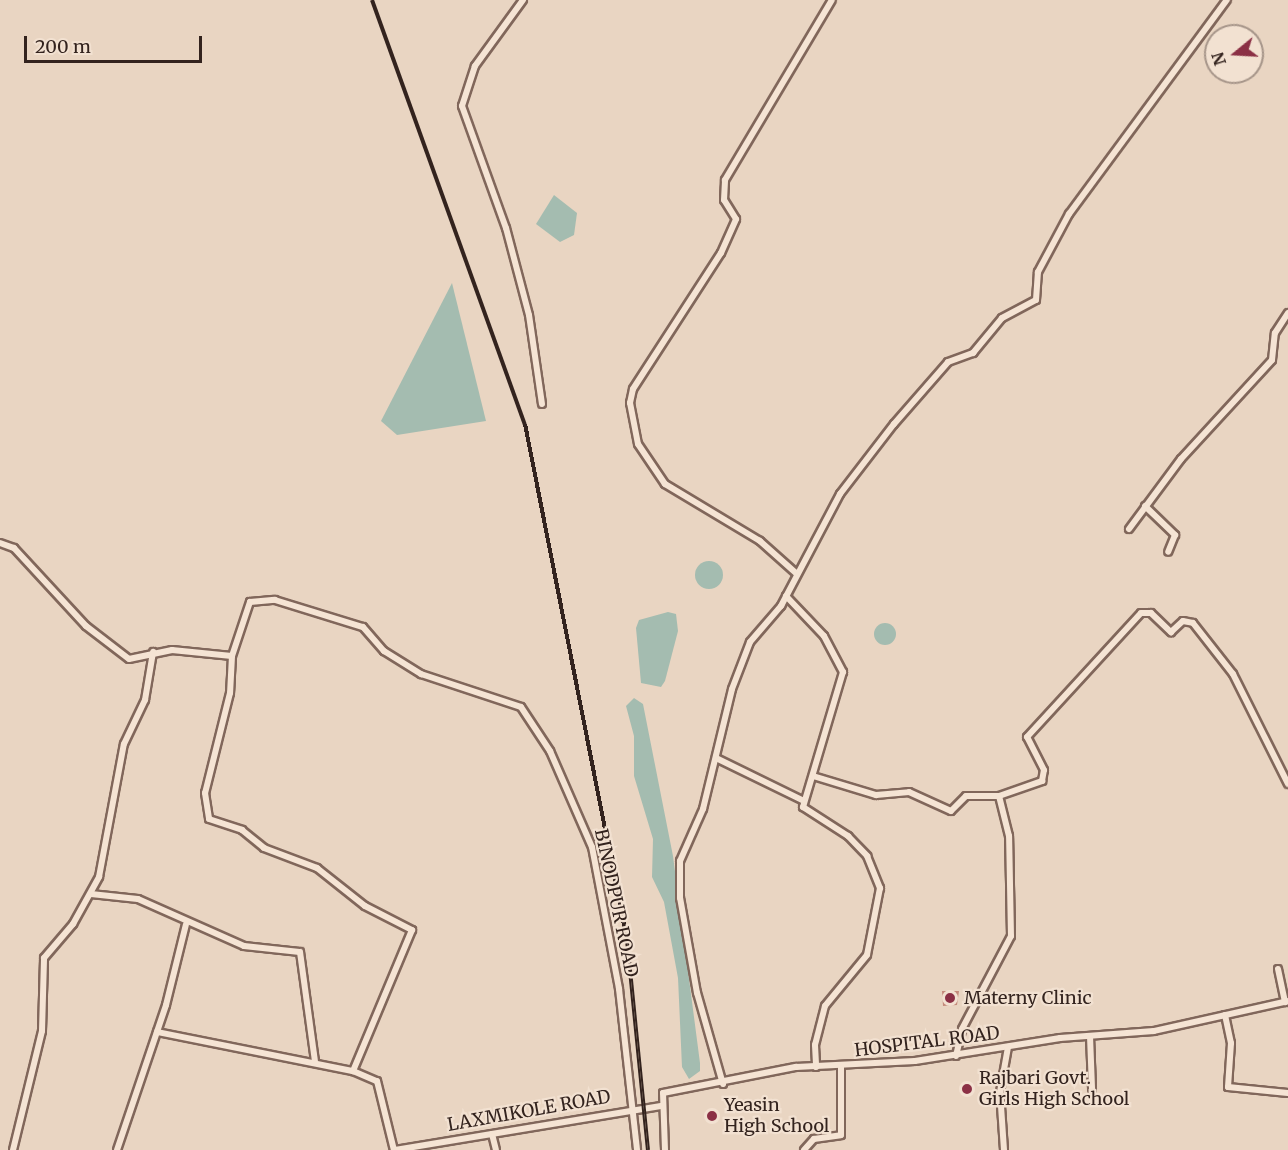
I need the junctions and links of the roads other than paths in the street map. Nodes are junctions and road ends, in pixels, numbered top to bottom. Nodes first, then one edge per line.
1 (523, 0) edge
2 (832, 0) edge
3 (1227, 0) edge
4 (1288, 313) edge
5 (542, 404) dead end
6 (1145, 506) junction
7 (1130, 529) dead end
8 (0, 543) edge
9 (1168, 552) dead end
10 (797, 574) junction
11 (786, 596) junction
12 (153, 652) junction
13 (232, 656) junction
14 (716, 758) junction
15 (813, 777) junction
16 (1288, 784) edge
17 (999, 796) junction
18 (802, 800) junction
19 (91, 894) junction
20 (186, 924) junction
21 (1278, 969) dead end
22 (1286, 1002) edge
23 (1225, 1015) junction
24 (157, 1032) junction
25 (1090, 1036) junction
26 (1008, 1047) junction
27 (956, 1056) junction
28 (315, 1061) junction
29 (816, 1067) junction
30 (841, 1067) junction
31 (352, 1071) junction
32 (723, 1084) junction
33 (1092, 1089) dead end
34 (1288, 1093) edge
35 (662, 1106) junction
36 (633, 1108) junction
37 (492, 1134) junction
38 (13, 1150) edge
39 (117, 1150) edge
40 (394, 1150) edge
41 (496, 1150) edge
42 (637, 1150) edge
43 (665, 1150) edge
44 (804, 1150) edge
45 (1004, 1150) edge

1 - 5 street
2 - 10 street
3 - 10 street
4 - 6 street
6 - 7 street
6 - 9 street
8 - 12 street
10 - 11 street
11 - 14 street
11 - 15 street
12 - 13 street
12 - 19 street
13 - 31 street
13 - 36 street, BINODPUR ROAD
14 - 18 street
14 - 32 street
15 - 17 street
15 - 18 street
16 - 17 street
17 - 27 street
18 - 29 street
19 - 20 street
19 - 38 street
20 - 24 street
20 - 28 street
21 - 22 street
22 - 23 street, HOSPITAL ROAD
23 - 25 street, HOSPITAL ROAD
23 - 34 street
24 - 28 street
24 - 39 street
25 - 26 street, HOSPITAL ROAD
25 - 33 street
26 - 27 street, HOSPITAL ROAD
26 - 45 street
27 - 30 street, HOSPITAL ROAD
28 - 31 street
29 - 30 street, HOSPITAL ROAD
29 - 32 street, HOSPITAL ROAD
30 - 44 street
31 - 40 street
32 - 35 street, HOSPITAL ROAD
35 - 36 street, LAXMIKOLE ROAD
35 - 43 street
36 - 37 street, LAXMIKOLE ROAD
36 - 42 street
37 - 40 street, LAXMIKOLE ROAD
37 - 41 street

